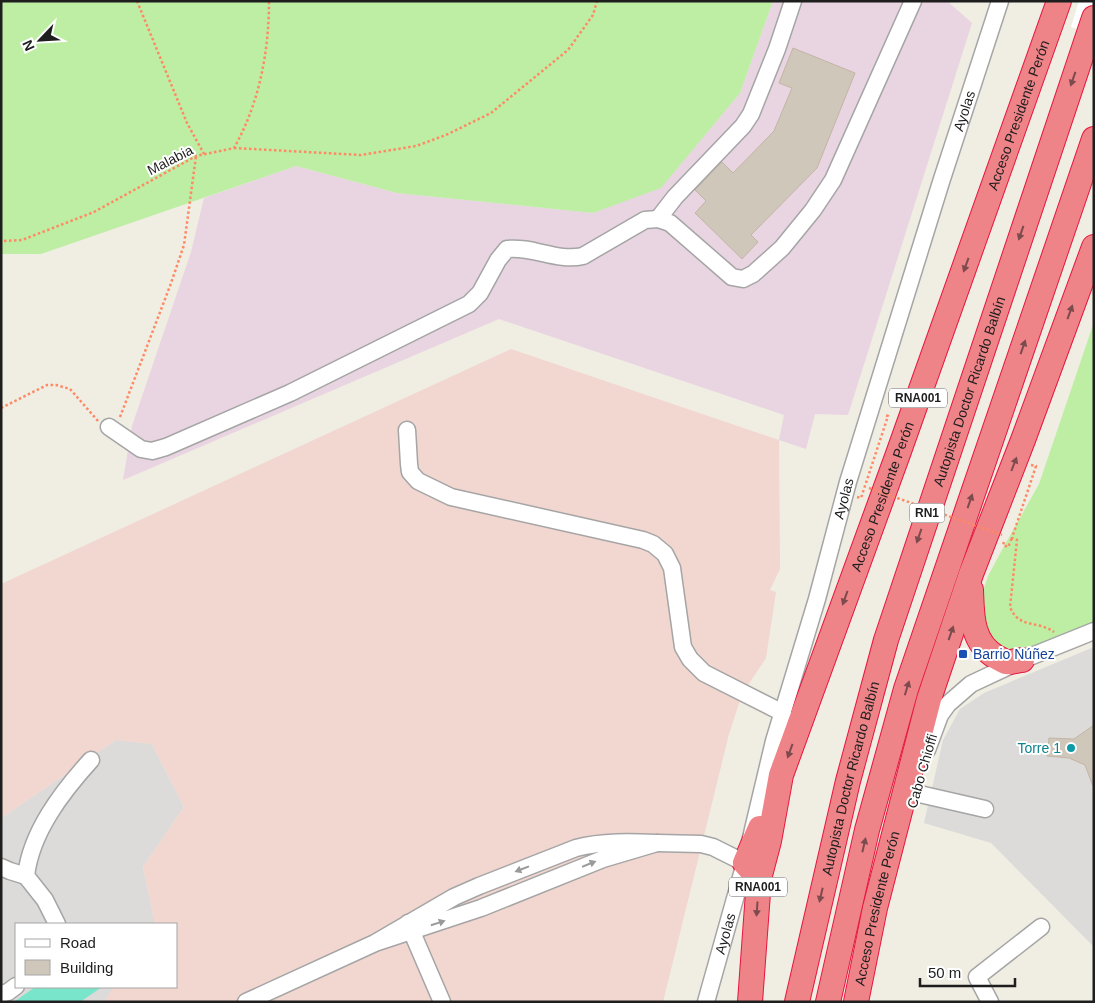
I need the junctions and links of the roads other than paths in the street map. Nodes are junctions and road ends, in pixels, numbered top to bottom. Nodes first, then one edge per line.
1 (792, 1) edge
2 (913, 1) edge
3 (1000, 1) edge
4 (1056, 11) edge
5 (1091, 25) edge
6 (1094, 139) edge
7 (658, 219) junction
8 (1094, 247) edge
9 (109, 427) road end
10 (407, 430) dead end
11 (971, 574) junction
12 (1094, 631) edge
13 (1022, 660) junction
14 (783, 713) junction
15 (91, 760) dead end
16 (915, 793) junction
17 (985, 809) dead end
18 (1, 866) edge
19 (752, 871) junction
20 (26, 876) junction
21 (56, 923) edge
22 (1041, 927) dead end
23 (409, 928) junction
24 (15, 987) edge
25 (1, 994) edge
26 (246, 1002) edge
27 (442, 1002) edge
28 (706, 1002) edge
29 (750, 1002) edge
30 (797, 1002) edge
31 (828, 1002) edge
32 (856, 1002) edge
33 (864, 1002) edge
34 (990, 1002) edge

1 - 7 street
2 - 7 street
3 - 14 street, Ayolas
4 -> 19 highway, Acceso Presidente Perón / RNA001
5 -> 30 highway, Autopista Doctor Ricardo Balbín / RN1
31 -> 6 highway, RN1
7 - 9 street
11 -> 8 highway, Acceso Presidente Perón
10 - 14 street
11 - 13 highway
32 -> 11 highway, Acceso Presidente Perón
12 - 13 street, Cabo Chioffi
13 - 16 street, Cabo Chioffi
14 - 19 street, Ayolas
15 - 20 street
16 - 17 street
16 - 33 street, Cabo Chioffi
18 - 20 street
19 - 23 street
19 - 28 street, Ayolas
19 -> 29 highway, RNA001
20 - 21 street
22 - 34 street
23 - 26 street
23 - 27 street
24 - 25 street

